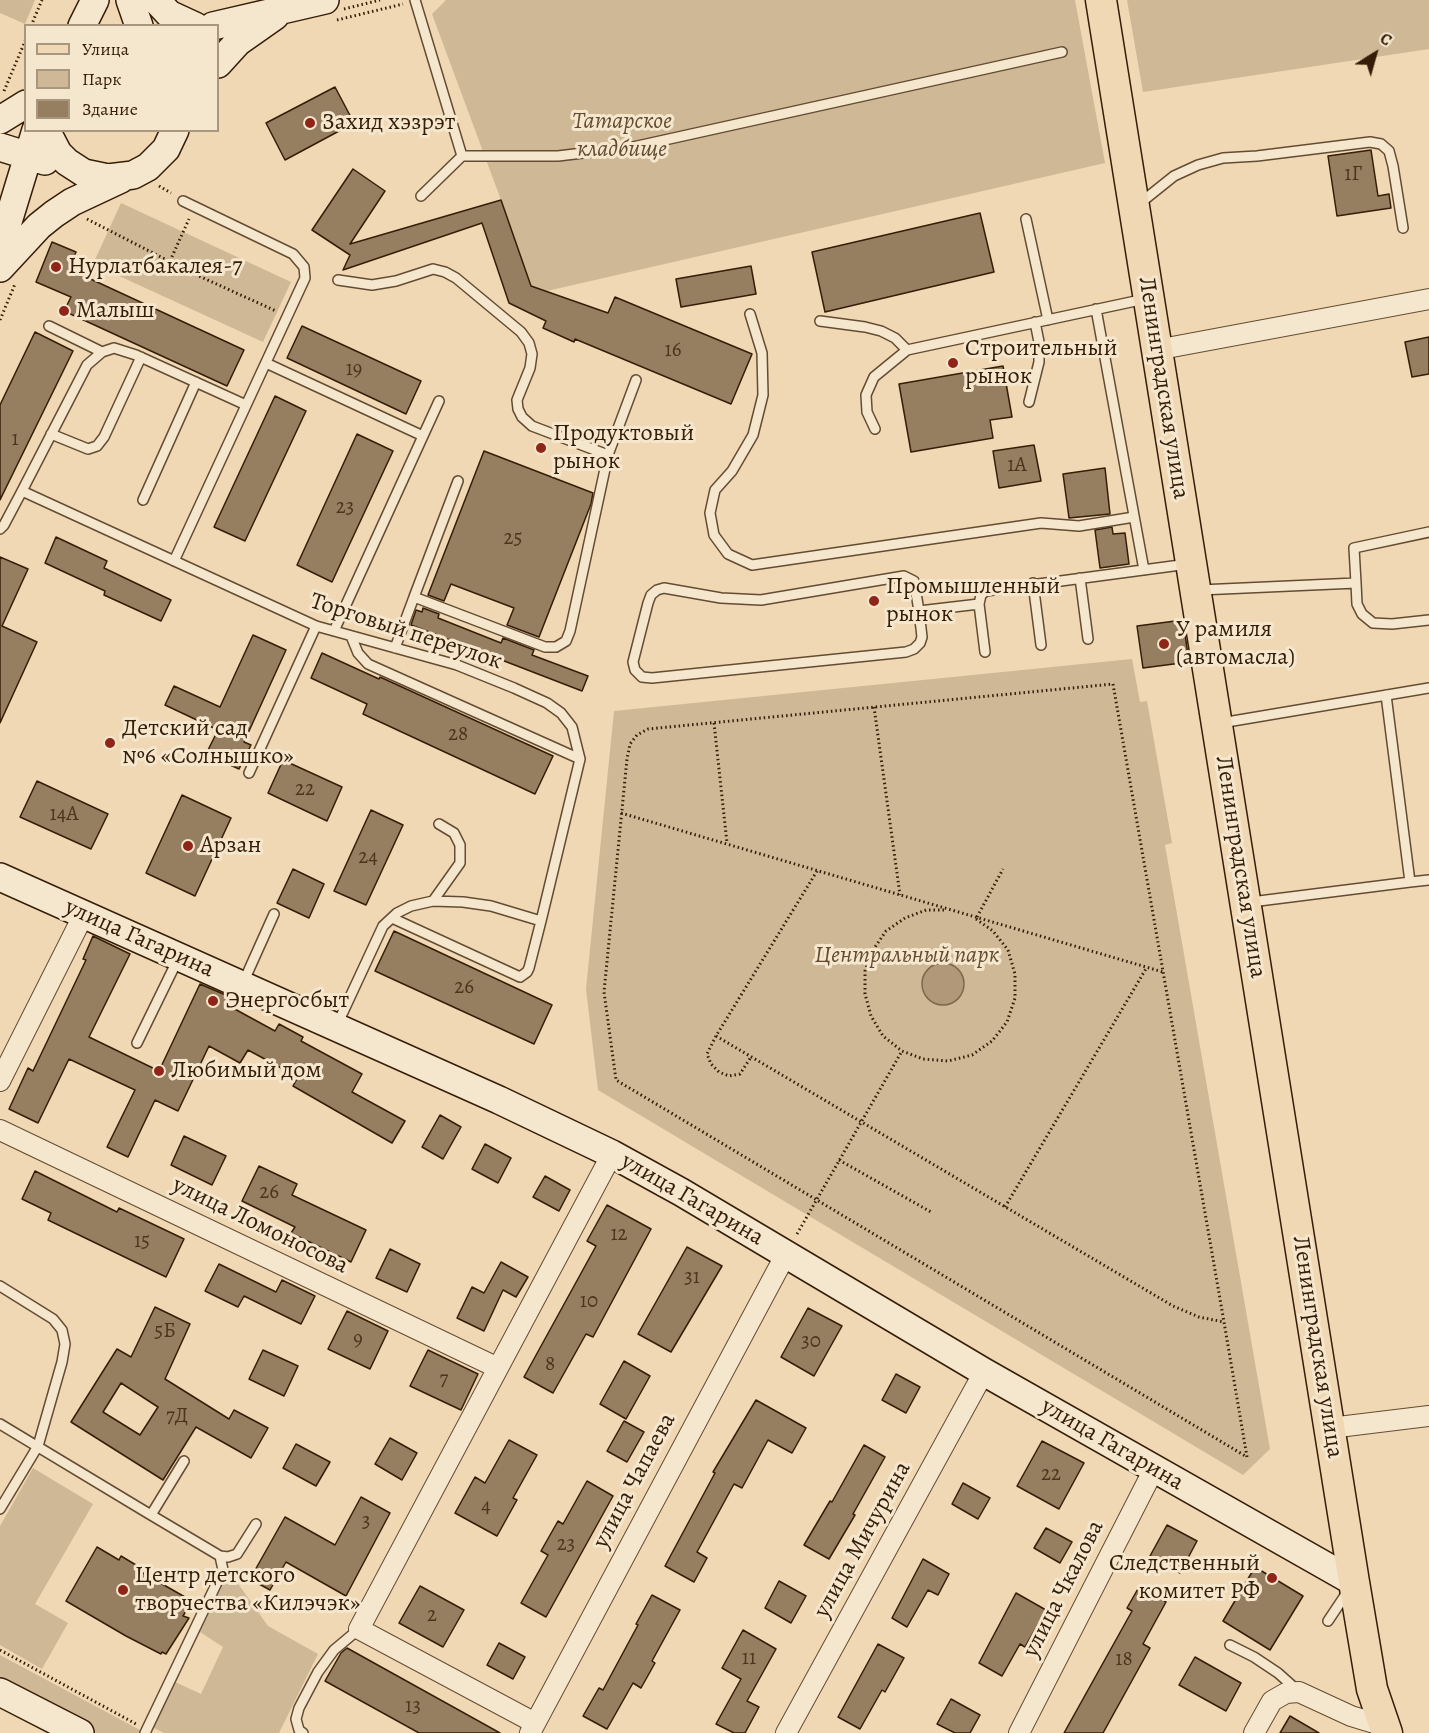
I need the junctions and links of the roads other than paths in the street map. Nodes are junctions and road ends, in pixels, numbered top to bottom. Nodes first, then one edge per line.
1 (95, 0) edge
2 (130, 0) edge
3 (156, 0) edge
4 (1101, 0) edge
5 (415, 1) edge
6 (286, 9) junction
7 (326, 11) edge
8 (83, 24) edge
9 (138, 24) edge
10 (191, 24) edge
11 (219, 25) edge
12 (1062, 52) dead end
13 (219, 63) edge
14 (24, 105) edge
15 (0, 120) edge
16 (35, 132) edge
17 (47, 132) edge
18 (175, 132) edge
19 (0, 147) edge
20 (462, 156) junction
21 (28, 157) junction
22 (77, 169) junction
23 (124, 177) junction
24 (421, 196) dead end
25 (183, 201) dead end
26 (1136, 207) junction
27 (1026, 219) dead end
28 (1403, 228) dead end
29 (0, 248) edge
30 (9, 272) edge
31 (338, 280) dead end
32 (1148, 298) junction
33 (1429, 299) edge
34 (1096, 309) junction
35 (750, 314) dead end
36 (1048, 320) junction
37 (820, 321) dead end
38 (1035, 322) junction
39 (49, 326) dead end
40 (907, 350) junction
41 (1156, 350) junction
42 (102, 351) junction
43 (141, 357) junction
44 (266, 363) junction
45 (636, 380) dead end
46 (196, 382) junction
47 (439, 401) dead end
48 (1029, 402) dead end
49 (246, 405) junction
50 (875, 429) dead end
51 (51, 434) junction
52 (423, 436) junction
53 (608, 455) junction
54 (458, 481) dead end
55 (22, 491) junction
56 (143, 500) dead end
57 (1134, 517) junction
58 (0, 529) edge
59 (1429, 532) edge
60 (174, 561) junction
61 (1144, 570) junction
62 (1193, 577) junction
63 (1080, 578) junction
64 (1033, 583) junction
65 (1356, 583) junction
66 (414, 597) junction
67 (979, 604) junction
68 (919, 611) junction
69 (1429, 620) edge
70 (316, 626) junction
71 (334, 631) junction
72 (351, 636) junction
73 (1088, 639) dead end
74 (1041, 645) dead end
75 (395, 648) junction
76 (985, 652) dead end
77 (1429, 688) edge
78 (1386, 696) junction
79 (1217, 724) junction
80 (580, 759) junction
81 (249, 773) dead end
82 (439, 824) dead end
83 (0, 877) edge
84 (1429, 880) edge
85 (1410, 882) junction
86 (433, 901) junction
87 (1245, 902) junction
88 (84, 914) junction
89 (274, 914) dead end
90 (392, 918) junction
91 (541, 921) junction
92 (179, 957) junction
93 (242, 985) junction
94 (336, 1027) junction
95 (137, 1043) dead end
96 (0, 1081) edge
97 (0, 1130) edge
98 (612, 1154) junction
99 (786, 1254) junction
100 (0, 1286) edge
101 (498, 1368) junction
102 (984, 1372) junction
103 (1429, 1416) edge
104 (0, 1424) edge
105 (1330, 1428) junction
106 (38, 1446) junction
107 (184, 1461) dead end
108 (1154, 1469) junction
109 (0, 1509) edge
110 (151, 1515) junction
111 (256, 1524) dead end
112 (220, 1556) junction
113 (1354, 1582) junction
114 (1328, 1621) dead end
115 (359, 1629) junction
116 (1230, 1645) dead end
117 (0, 1692) edge
118 (1299, 1692) junction
119 (532, 1728) edge
120 (1385, 1729) edge
121 (145, 1731) edge
122 (80, 1733) edge
123 (303, 1733) edge
124 (786, 1733) edge
125 (1019, 1733) edge
126 (1254, 1733) edge

1 - 8 street
2 - 9 street
3 - 10 street
4 - 26 main road, Ленинградская улица
5 - 20 lane
6 - 7 street
6 - 11 street
6 - 13 street
12 - 20 lane
14 - 15 street
16 - 21 street
17 - 22 street
18 - 23 street
19 - 21 street
20 - 24 lane
21 - 22 street
21 - 29 street
22 - 23 street
23 - 30 street
25 - 44 lane
26 - 28 lane
26 - 32 main road, Ленинградская улица
27 - 36 lane
31 - 53 lane
32 - 34 lane
32 - 41 main road, Ленинградская улица
33 - 41 street
34 - 36 lane
34 - 57 lane
35 - 57 lane
36 - 38 lane
37 - 40 lane
38 - 40 lane
38 - 48 lane
39 - 42 lane
40 - 50 lane
41 - 62 main road, Ленинградская улица
42 - 43 lane
42 - 51 lane
43 - 46 lane
43 - 51 lane
44 - 49 lane
44 - 52 lane
45 - 53 lane
46 - 49 lane
46 - 56 lane
47 - 52 lane
49 - 60 lane
51 - 55 lane
52 - 71 lane
53 - 66 lane
54 - 66 lane
55 - 58 lane
55 - 60 lane, Торговый переулок
57 - 61 lane
59 - 65 lane
60 - 70 lane, Торговый переулок
61 - 62 lane
61 - 63 lane
62 - 65 lane
62 - 79 main road, Ленинградская улица
63 - 64 lane
63 - 73 lane
64 - 67 lane
64 - 74 lane
65 - 69 lane
66 - 75 lane
67 - 68 lane
67 - 76 lane
68 - 68 lane
70 - 71 lane, Торговый переулок
70 - 81 lane
71 - 72 lane, Торговый переулок
72 - 75 lane, Торговый переулок
72 - 80 lane
75 - 80 lane, Торговый переулок
77 - 78 lane
78 - 79 lane
78 - 85 lane
79 - 87 main road, Ленинградская улица
80 - 91 lane, Торговый переулок
82 - 86 lane
83 - 88 street, улица Гагарина
84 - 85 lane
85 - 87 lane
86 - 90 lane
86 - 91 lane
87 - 105 main road, Ленинградская улица
88 - 92 street, улица Гагарина
88 - 96 street
89 - 93 lane
90 - 91 lane, Торговый переулок
90 - 94 lane
92 - 93 street, улица Гагарина
92 - 95 lane
93 - 94 street, улица Гагарина
94 - 98 street, улица Гагарина
97 - 101 street, улица Ломоносова
98 - 99 street, улица Гагарина
98 - 101 street
99 - 102 street, улица Гагарина
99 - 119 street, улица Чапаева
100 - 106 lane
101 - 115 street
102 - 108 street, улица Гагарина
102 - 124 street, улица Мичурина
103 - 105 street
104 - 106 lane
105 - 113 main road, Ленинградская улица
106 - 109 lane
106 - 110 lane
107 - 110 lane
108 - 113 street, улица Гагарина
108 - 125 street, улица Чкалова
110 - 112 lane
111 - 112 lane
112 - 121 lane
113 - 114 lane
113 - 120 main road, Ленинградская улица
115 - 119 street
115 - 123 lane
116 - 118 lane
117 - 122 street
118 - 120 street
118 - 126 street

